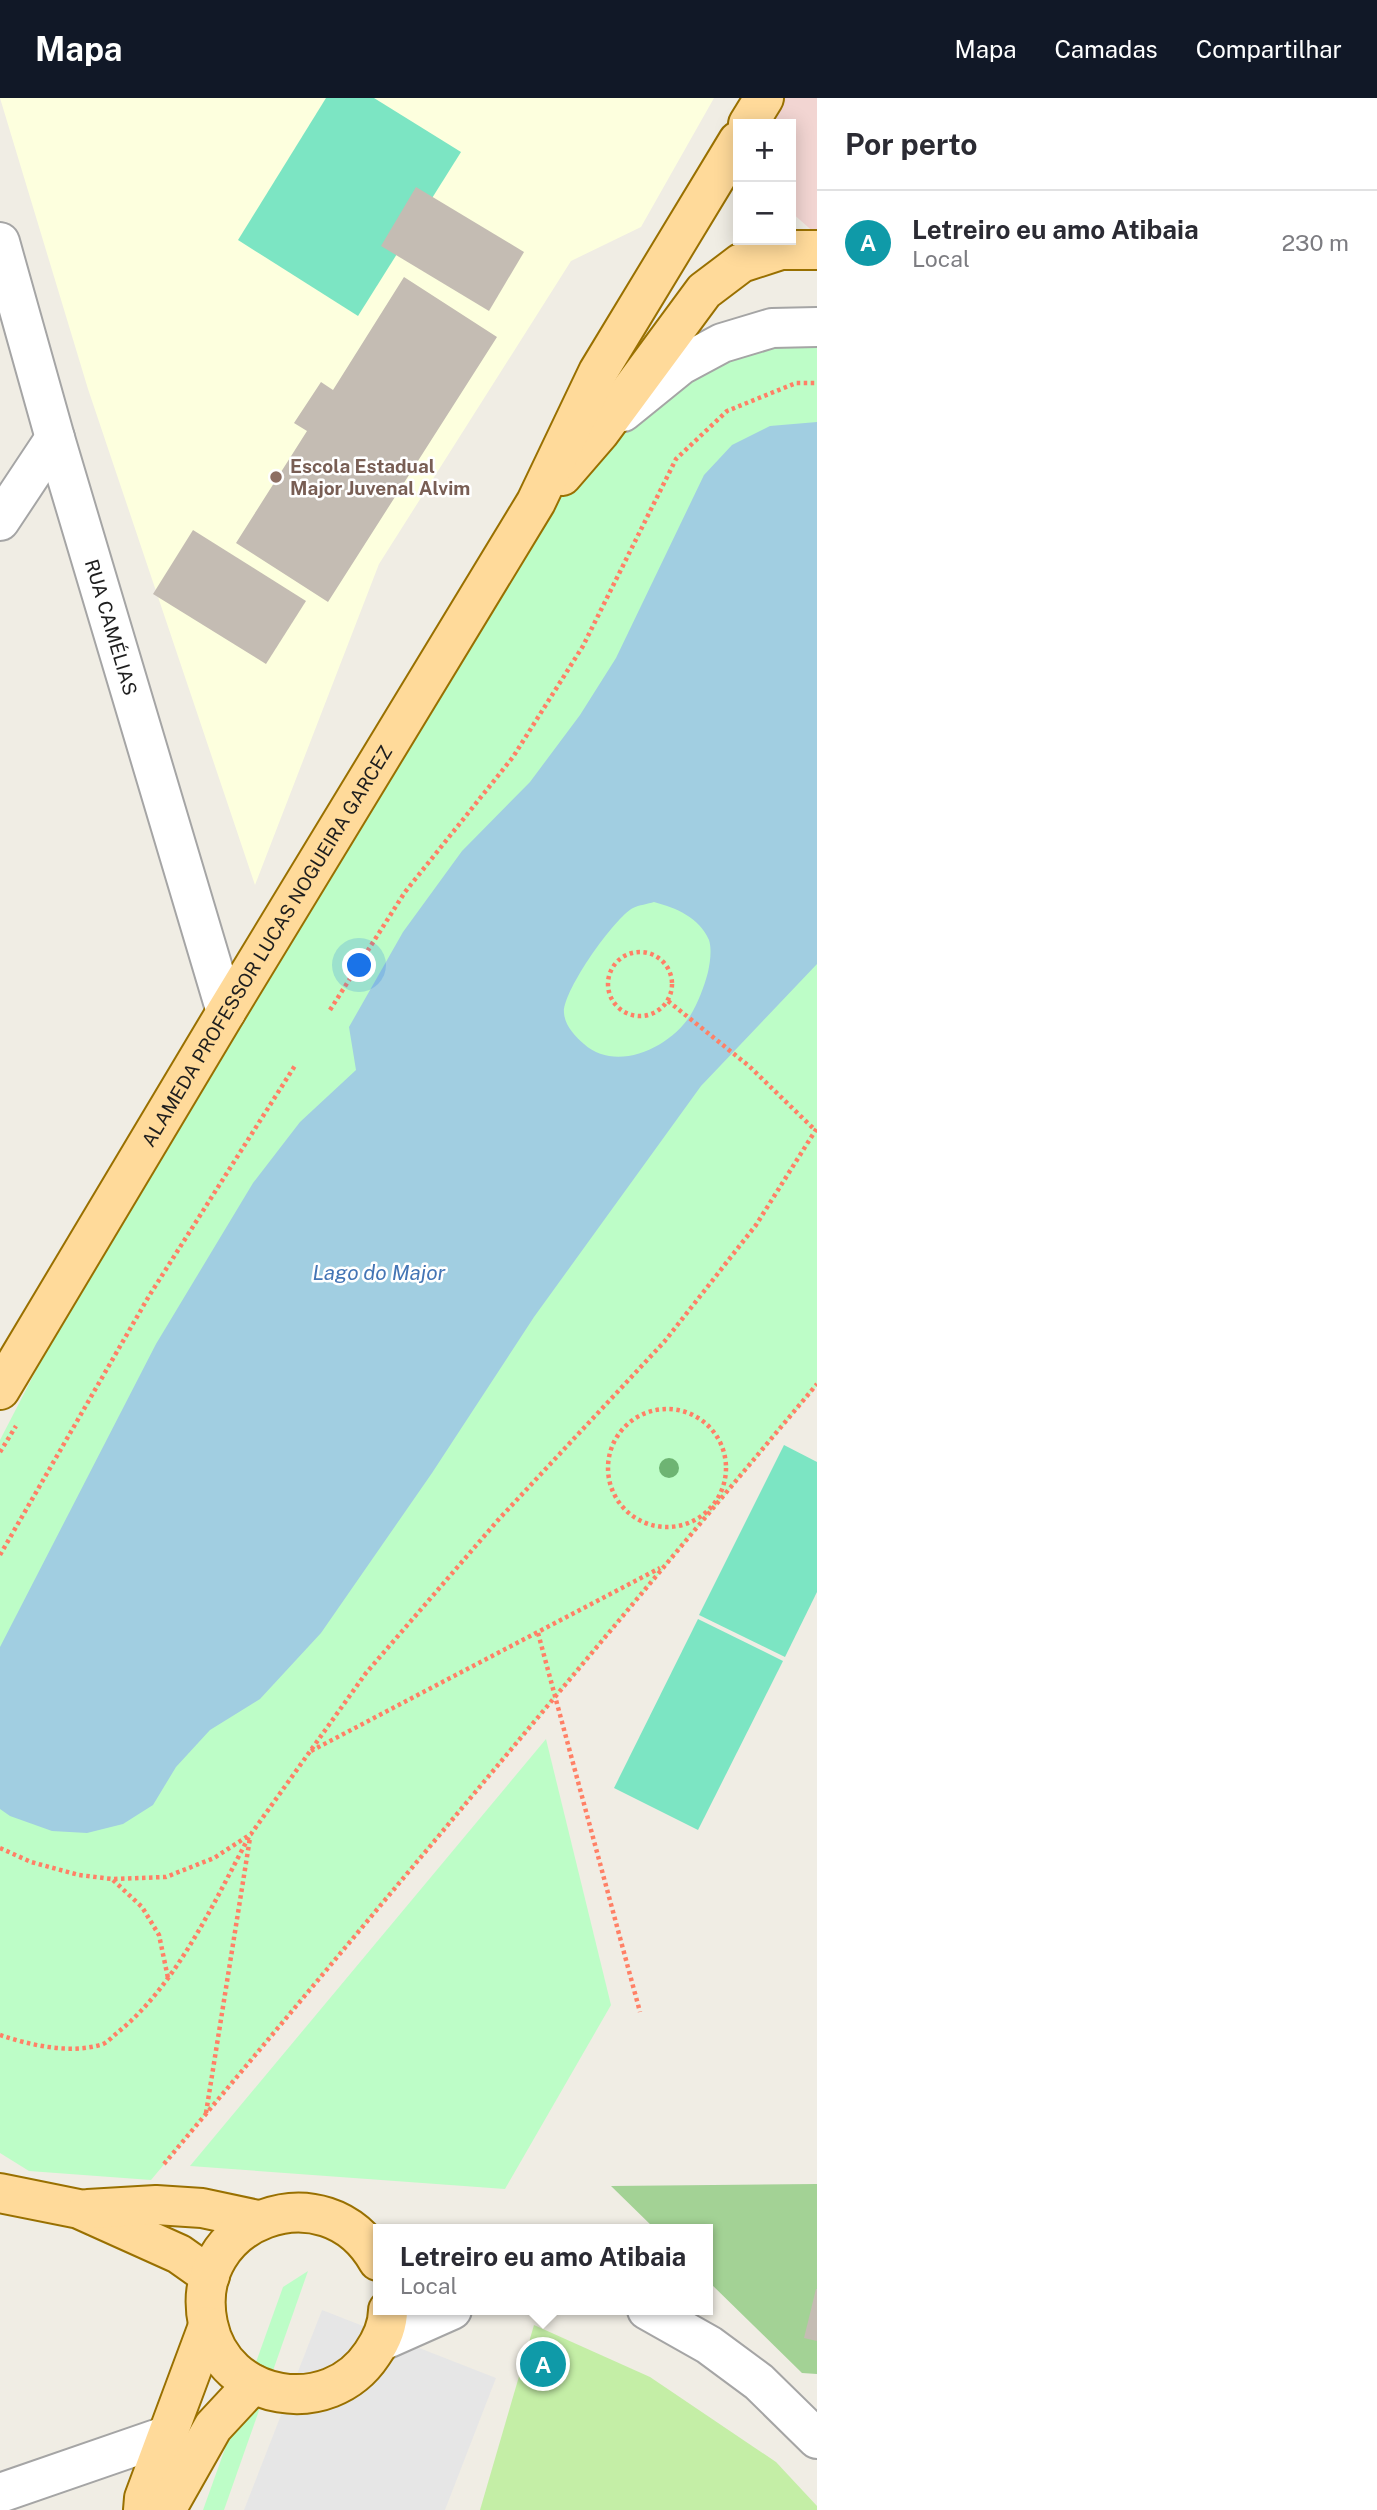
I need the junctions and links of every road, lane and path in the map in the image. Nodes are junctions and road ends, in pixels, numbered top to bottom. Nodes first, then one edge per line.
1 (733, 151) edge
2 (796, 225) edge
3 (817, 240) edge
4 (0, 242) edge
5 (817, 250) edge
6 (817, 327) edge
7 (817, 383) edge
8 (600, 432) junction
9 (55, 438) junction
10 (536, 502) junction
11 (0, 521) edge
12 (668, 1001) junction
13 (330, 1010) dead end
14 (226, 1012) junction
15 (296, 1064) dead end
16 (816, 1129) edge
17 (817, 1384) edge
18 (11, 1403) edge
19 (0, 1452) edge
20 (715, 1506) junction
21 (0, 1555) edge
22 (663, 1566) junction
23 (538, 1633) junction
24 (555, 1696) junction
25 (310, 1752) junction
26 (251, 1834) junction
27 (0, 1848) edge
28 (112, 1879) junction
29 (168, 1978) junction
30 (640, 2011) dead end
31 (0, 2035) edge
32 (206, 2114) junction
33 (159, 2170) dead end
34 (0, 2193) edge
35 (79, 2209) junction
36 (258, 2220) junction
37 (373, 2249) edge
38 (210, 2276) junction
39 (431, 2315) edge
40 (656, 2315) edge
41 (208, 2326) junction
42 (384, 2326) edge
43 (759, 2382) junction
44 (253, 2384) junction
45 (817, 2401) edge
46 (168, 2435) junction
47 (817, 2439) edge
48 (0, 2493) edge
49 (143, 2510) edge
50 (166, 2510) edge

1 - 10 main road, ALAMEDA PROFESSOR LUCAS NOGUEIRA GARCEZ
2 - 3 main road
4 - 9 street, RUA CAMÉLIAS
5 - 8 main road, ALAMEDA PROFESSOR LUCAS NOGUEIRA GARCEZ
6 - 8 street
7 - 13 path
8 - 10 main road, ALAMEDA PROFESSOR LUCAS NOGUEIRA GARCEZ
9 - 11 street
9 - 14 street, RUA CAMÉLIAS
10 - 14 main road, ALAMEDA PROFESSOR LUCAS NOGUEIRA GARCEZ
12 - 12 path
12 - 16 path
14 - 18 main road, ALAMEDA PROFESSOR LUCAS NOGUEIRA GARCEZ
15 - 21 path
16 - 25 path
17 - 20 path
18 - 19 path
20 - 20 path
20 - 22 path
22 - 23 path
22 - 24 path
23 - 24 path
23 - 25 path
24 - 30 path
24 - 32 path
25 - 26 path
26 - 28 path
26 - 29 path
26 - 32 path
27 - 28 path
28 - 29 path
29 - 31 path
32 - 33 path
34 - 35 main road
35 - 36 main road
35 - 38 main road
36 - 37 main road
36 - 38 main road
38 - 41 main road
39 - 42 street
40 - 43 street
41 - 44 main road
41 - 46 main road
42 - 44 main road
43 - 45 street
43 - 47 street
44 - 50 main road
46 - 48 street
46 - 49 main road

